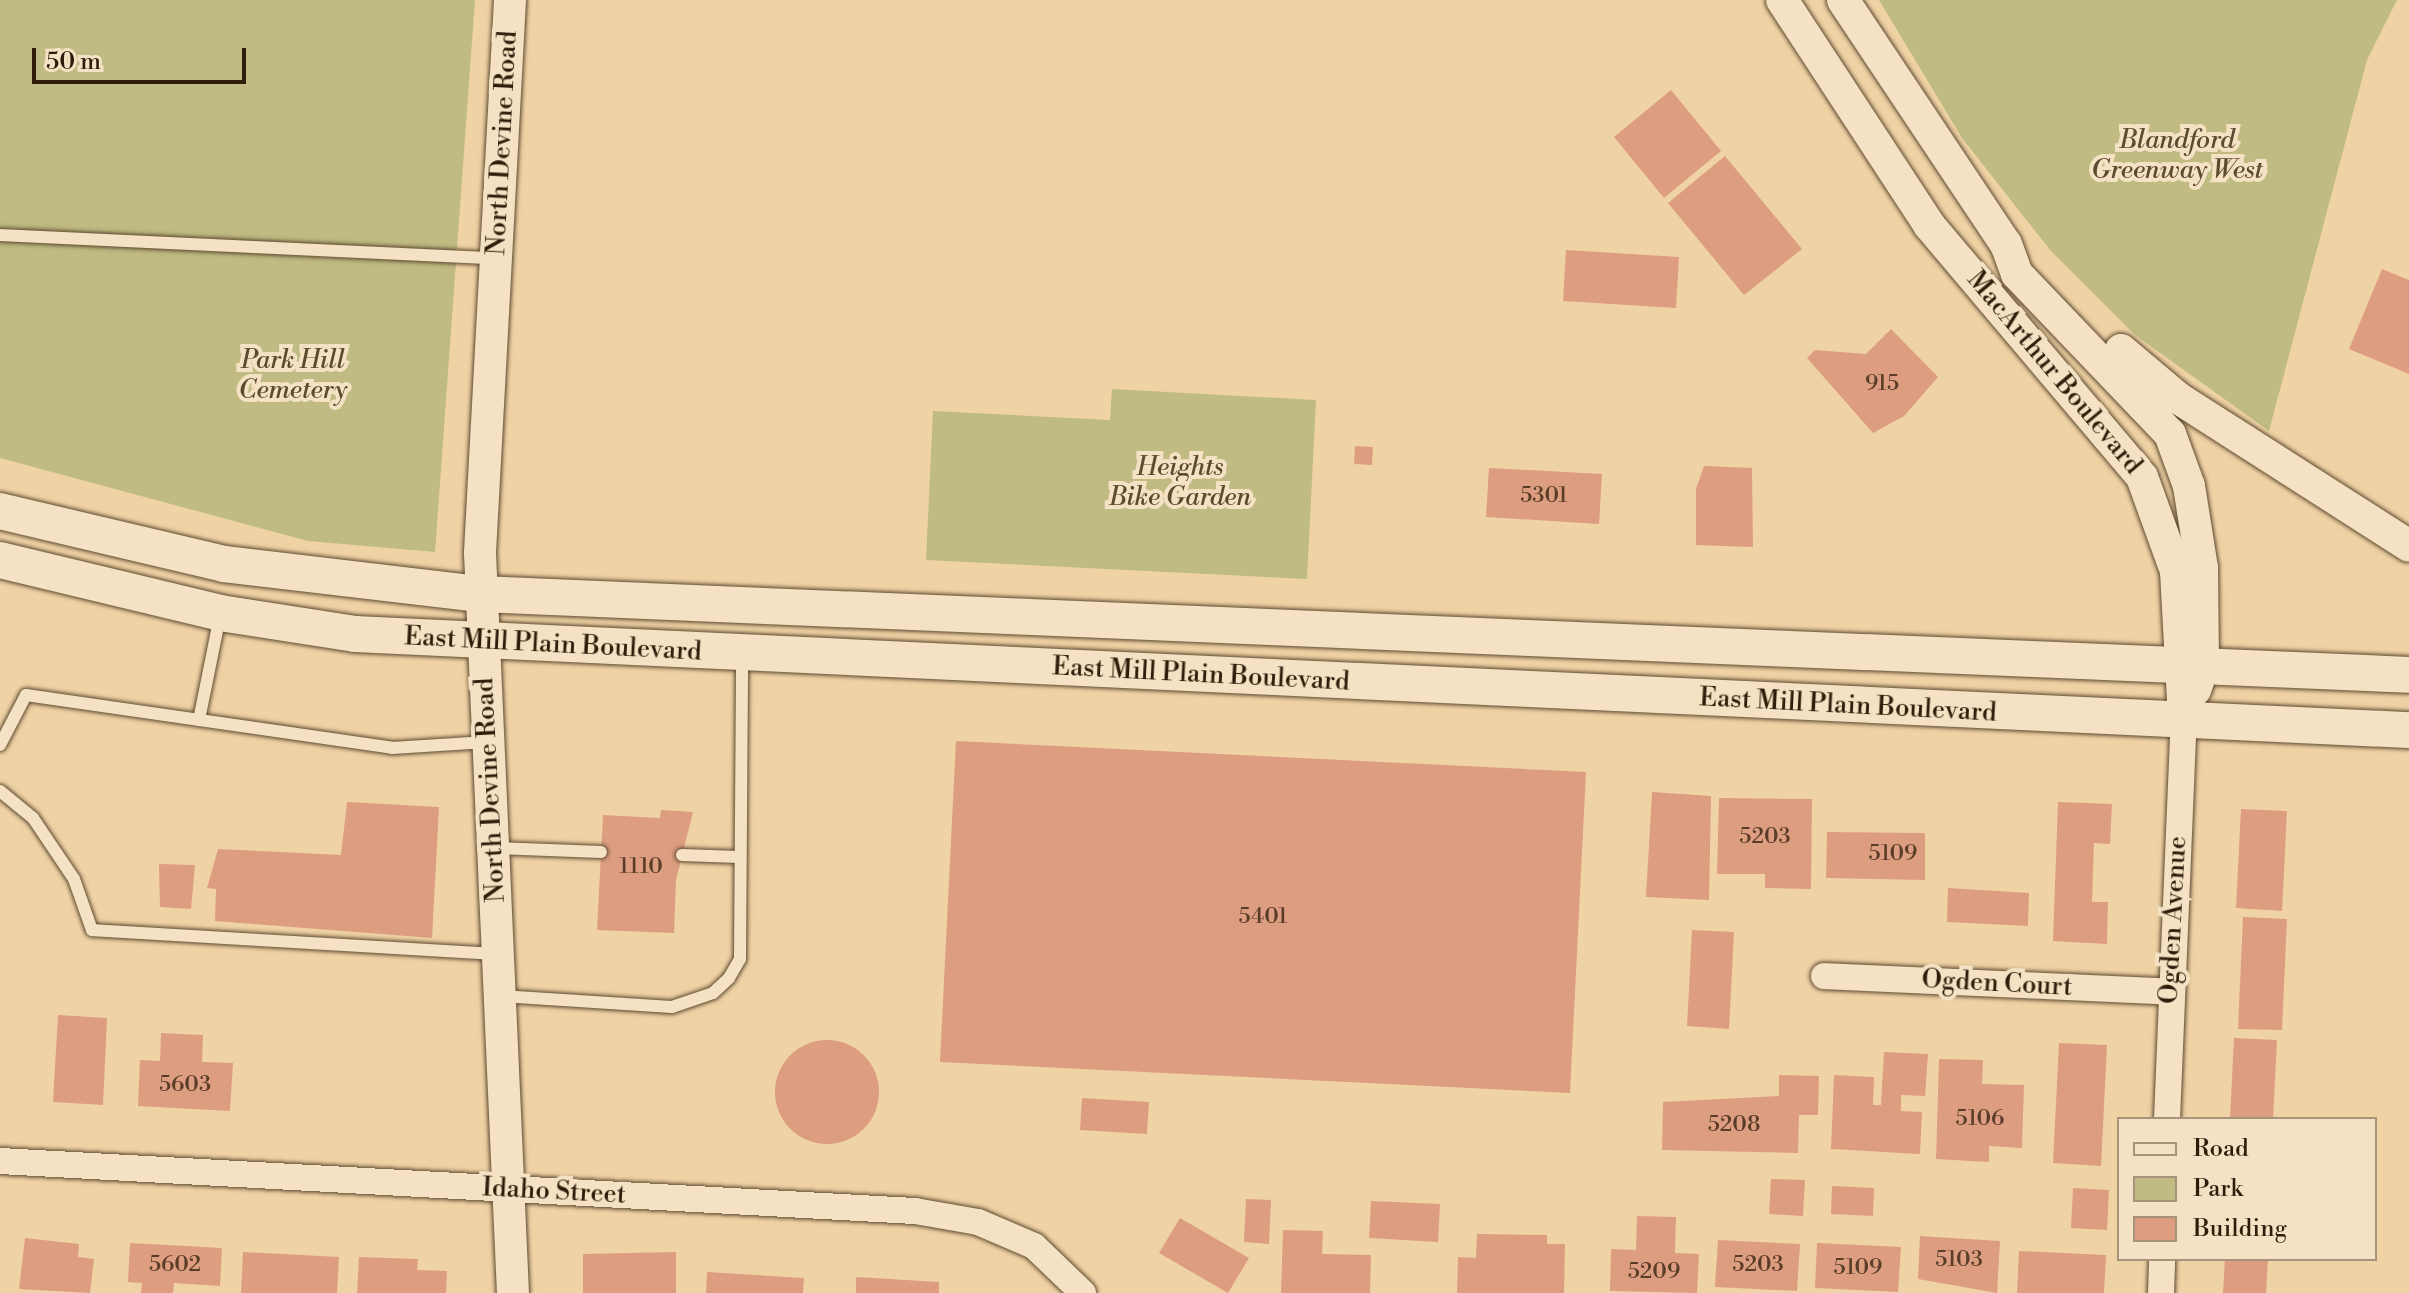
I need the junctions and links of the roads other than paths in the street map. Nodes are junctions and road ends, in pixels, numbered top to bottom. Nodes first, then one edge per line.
1 (510, 0) edge
2 (1782, 0) edge
3 (1843, 0) edge
4 (0, 235) edge
5 (2006, 244) junction
6 (498, 258) junction
7 (0, 511) edge
8 (2409, 546) edge
9 (0, 560) edge
10 (480, 594) junction
11 (220, 613) junction
12 (1090, 619) junction
13 (1395, 632) junction
14 (483, 643) junction
15 (742, 655) junction
16 (798, 657) junction
17 (2190, 667) junction
18 (1142, 672) junction
19 (2409, 675) edge
20 (199, 720) junction
21 (2184, 721) junction
22 (2409, 730) edge
23 (490, 741) junction
24 (0, 745) edge
25 (0, 791) edge
26 (495, 848) junction
27 (601, 852) dead end
28 (682, 855) dead end
29 (739, 857) junction
30 (500, 954) junction
31 (1824, 976) dead end
32 (2171, 992) junction
33 (501, 996) junction
34 (2167, 1117) edge
35 (0, 1161) edge
36 (510, 1190) junction
37 (2162, 1261) edge
38 (513, 1293) edge
39 (1083, 1293) edge
40 (2161, 1293) edge

1 - 6 street, North Devine Road
2 - 17 street, MacArthur Boulevard
3 - 5 street, MacArthur Boulevard
4 - 6 lane
5 - 8 street
5 - 17 street, MacArthur Boulevard
6 - 10 street, North Devine Road
7 - 10 main road, East Mill Plain Boulevard
9 - 11 main road, East Mill Plain Boulevard
10 - 12 main road, East Mill Plain Boulevard
10 - 14 street, North Devine Road
11 - 14 main road, East Mill Plain Boulevard
11 - 20 lane
12 - 13 main road, East Mill Plain Boulevard
12 - 16 main road
13 - 17 main road, East Mill Plain Boulevard
13 - 18 main road
14 - 15 main road, East Mill Plain Boulevard
14 - 23 street, North Devine Road
15 - 16 main road, East Mill Plain Boulevard
15 - 29 lane
16 - 18 main road, East Mill Plain Boulevard
17 - 19 main road, East Mill Plain Boulevard
17 - 21 street, MacArthur Boulevard
18 - 21 main road, East Mill Plain Boulevard
20 - 23 lane
20 - 24 lane
21 - 22 main road, East Mill Plain Boulevard
21 - 32 street, Ogden Avenue
23 - 26 street, North Devine Road
25 - 30 lane
26 - 27 lane
26 - 30 street, North Devine Road
28 - 29 lane
29 - 33 lane
30 - 33 street, North Devine Road
31 - 32 street, Ogden Court
32 - 34 street, Ogden Avenue
33 - 36 street, North Devine Road
35 - 36 street, Idaho Street
36 - 38 street, North Devine Road
36 - 39 street, Idaho Street
37 - 40 street

